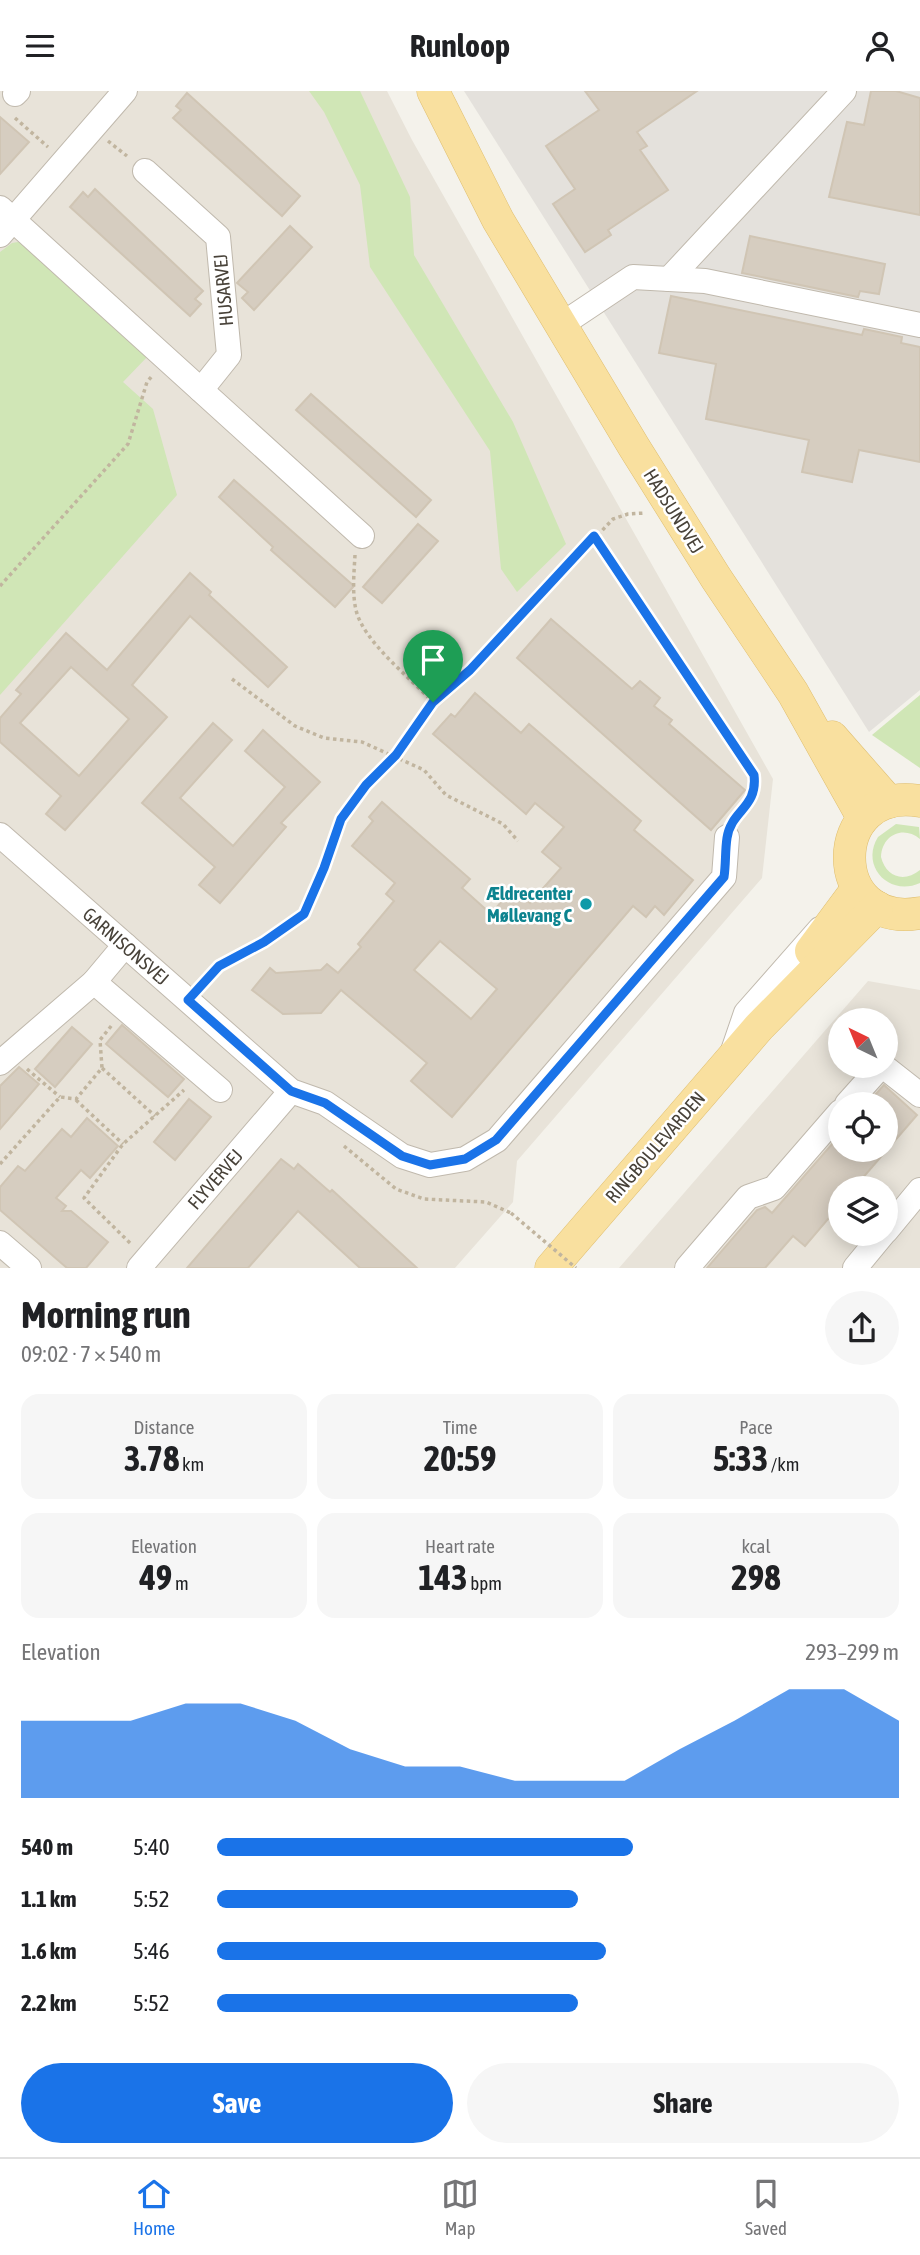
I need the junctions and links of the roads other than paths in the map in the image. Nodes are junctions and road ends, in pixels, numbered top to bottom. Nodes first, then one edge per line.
1 (125, 91) edge
2 (433, 91) edge
3 (844, 91) edge
4 (145, 171) road end
5 (4, 221) edge
6 (669, 279) junction
7 (561, 325) junction
8 (920, 325) edge
9 (201, 390) junction
10 (362, 535) road end
11 (793, 693) junction
12 (920, 801) edge
13 (889, 802) junction
14 (863, 818) junction
15 (0, 835) edge
16 (727, 837) road end
17 (860, 899) junction
18 (920, 913) edge
19 (125, 945) junction
20 (94, 982) junction
21 (5, 1058) edge
22 (729, 1061) junction
23 (871, 1078) edge
24 (898, 1078) edge
25 (211, 1082) road end
26 (291, 1091) junction
27 (858, 1092) edge
28 (920, 1095) edge
29 (828, 1126) edge
30 (920, 1190) edge
31 (898, 1216) edge
32 (0, 1243) edge
33 (873, 1246) edge
34 (142, 1264) edge
35 (29, 1268) edge
36 (551, 1268) edge
37 (687, 1268) edge
38 (855, 1268) edge

1 - 5 street
2 - 7 main road, HADSUNDVEJ
3 - 6 street
4 - 9 street, HUSARVEJ
5 - 9 street
6 - 7 street
6 - 8 street
7 - 11 main road, HADSUNDVEJ
9 - 10 street
11 - 13 main road, HADSUNDVEJ
11 - 14 main road, HADSUNDVEJ
12 - 13 main road
13 - 14 main road
14 - 17 main road
15 - 19 street, GARNISONSVEJ
16 - 26 street, GARNISONSVEJ
17 - 18 main road
17 - 22 main road, RINGBOULEVARDEN
17 - 22 street
19 - 20 street
19 - 26 street, GARNISONSVEJ
20 - 21 street
20 - 25 street
22 - 36 main road, RINGBOULEVARDEN
23 - 27 street
24 - 28 street
26 - 34 street, FLYVERVEJ
29 - 37 street
30 - 31 street
32 - 35 street
33 - 38 street

